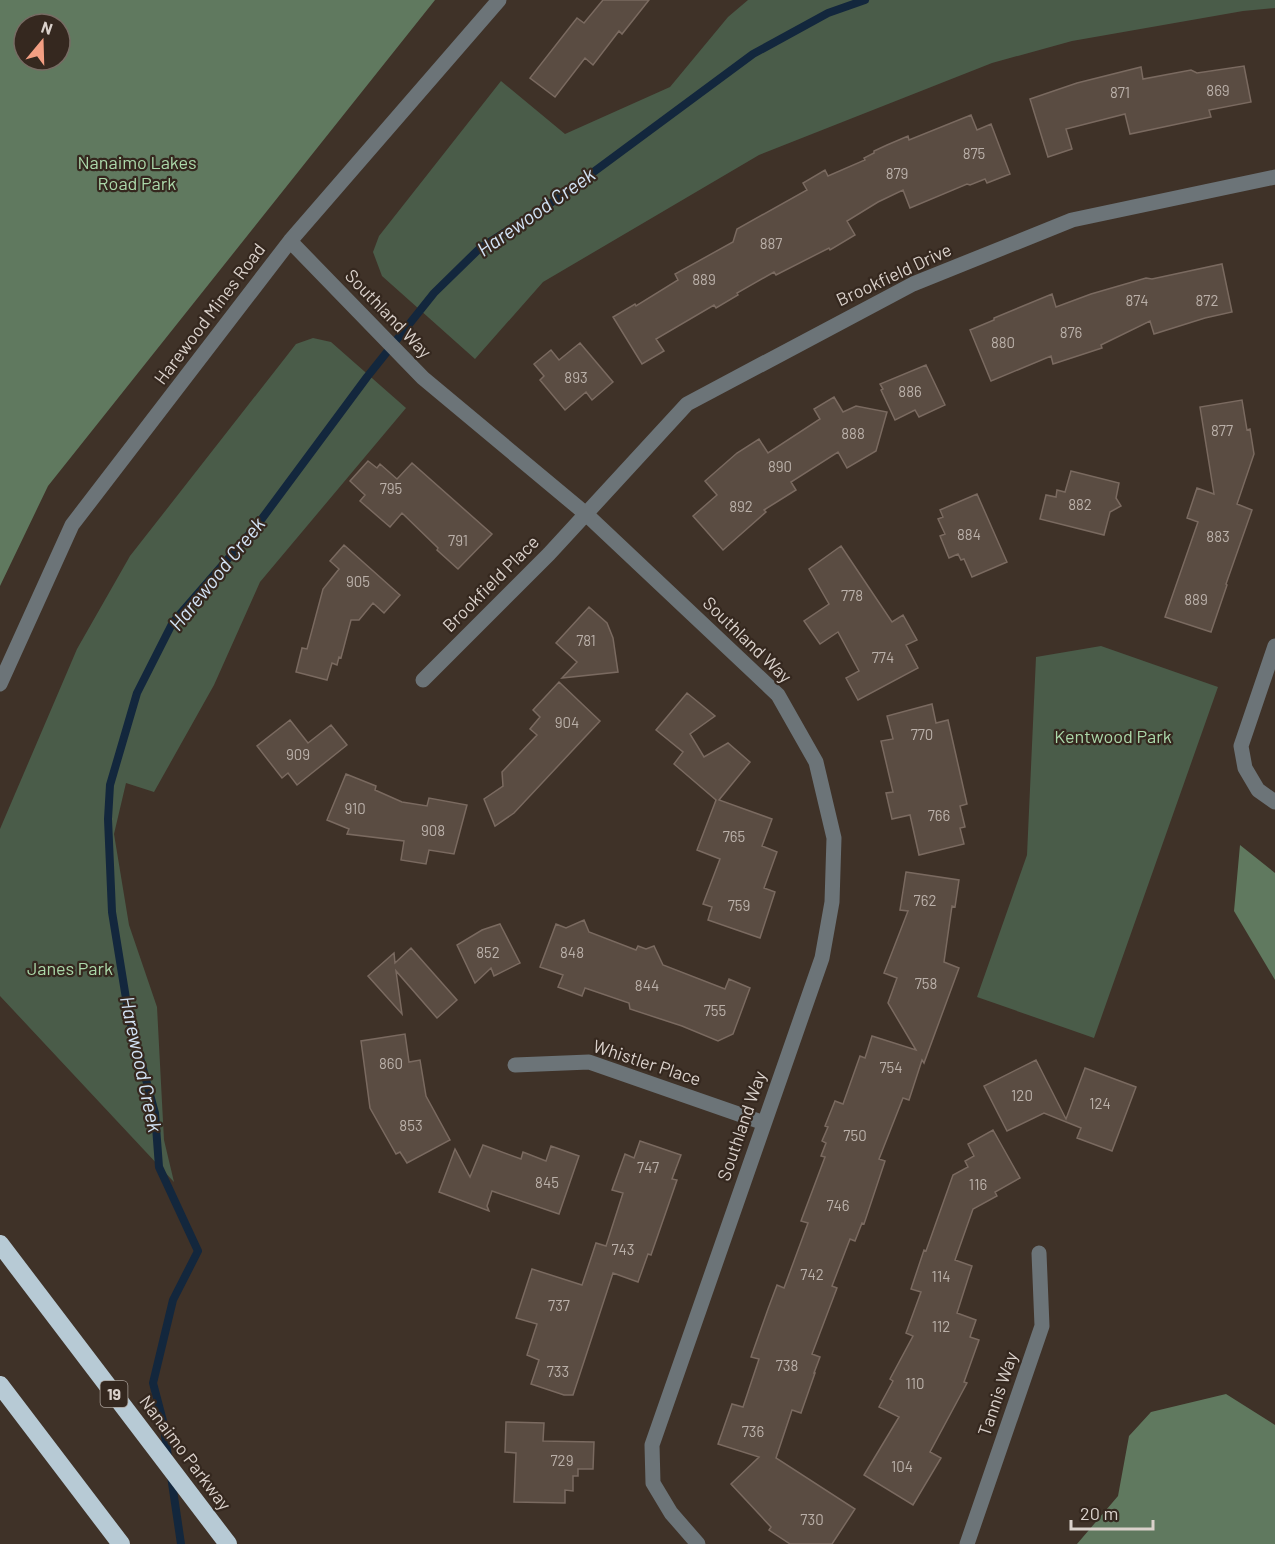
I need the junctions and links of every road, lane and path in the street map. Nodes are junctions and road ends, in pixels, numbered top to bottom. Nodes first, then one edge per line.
1 (499, 0) edge
2 (1274, 182) edge
3 (290, 241) junction
4 (586, 514) junction
5 (1275, 646) edge
6 (423, 680) dead end
7 (0, 684) edge
8 (1275, 802) edge
9 (515, 1065) dead end
10 (764, 1123) junction
11 (0, 1244) edge
12 (1039, 1253) dead end
13 (0, 1385) edge
14 (121, 1544) edge
15 (228, 1544) edge
16 (698, 1544) edge
17 (967, 1544) edge

1 - 3 street, Harewood Mines Road
2 - 4 street, Brookfield Drive
3 - 4 street, Southland Way
3 - 7 street, Harewood Mines Road
4 - 6 street, Brookfield Place
4 - 10 street, Southland Way
5 - 8 street
9 - 10 street, Whistler Place
10 - 16 street, Southland Way
11 - 15 highway, Nanaimo Parkway / 19
12 - 17 street, Tannis Way
13 - 14 highway

